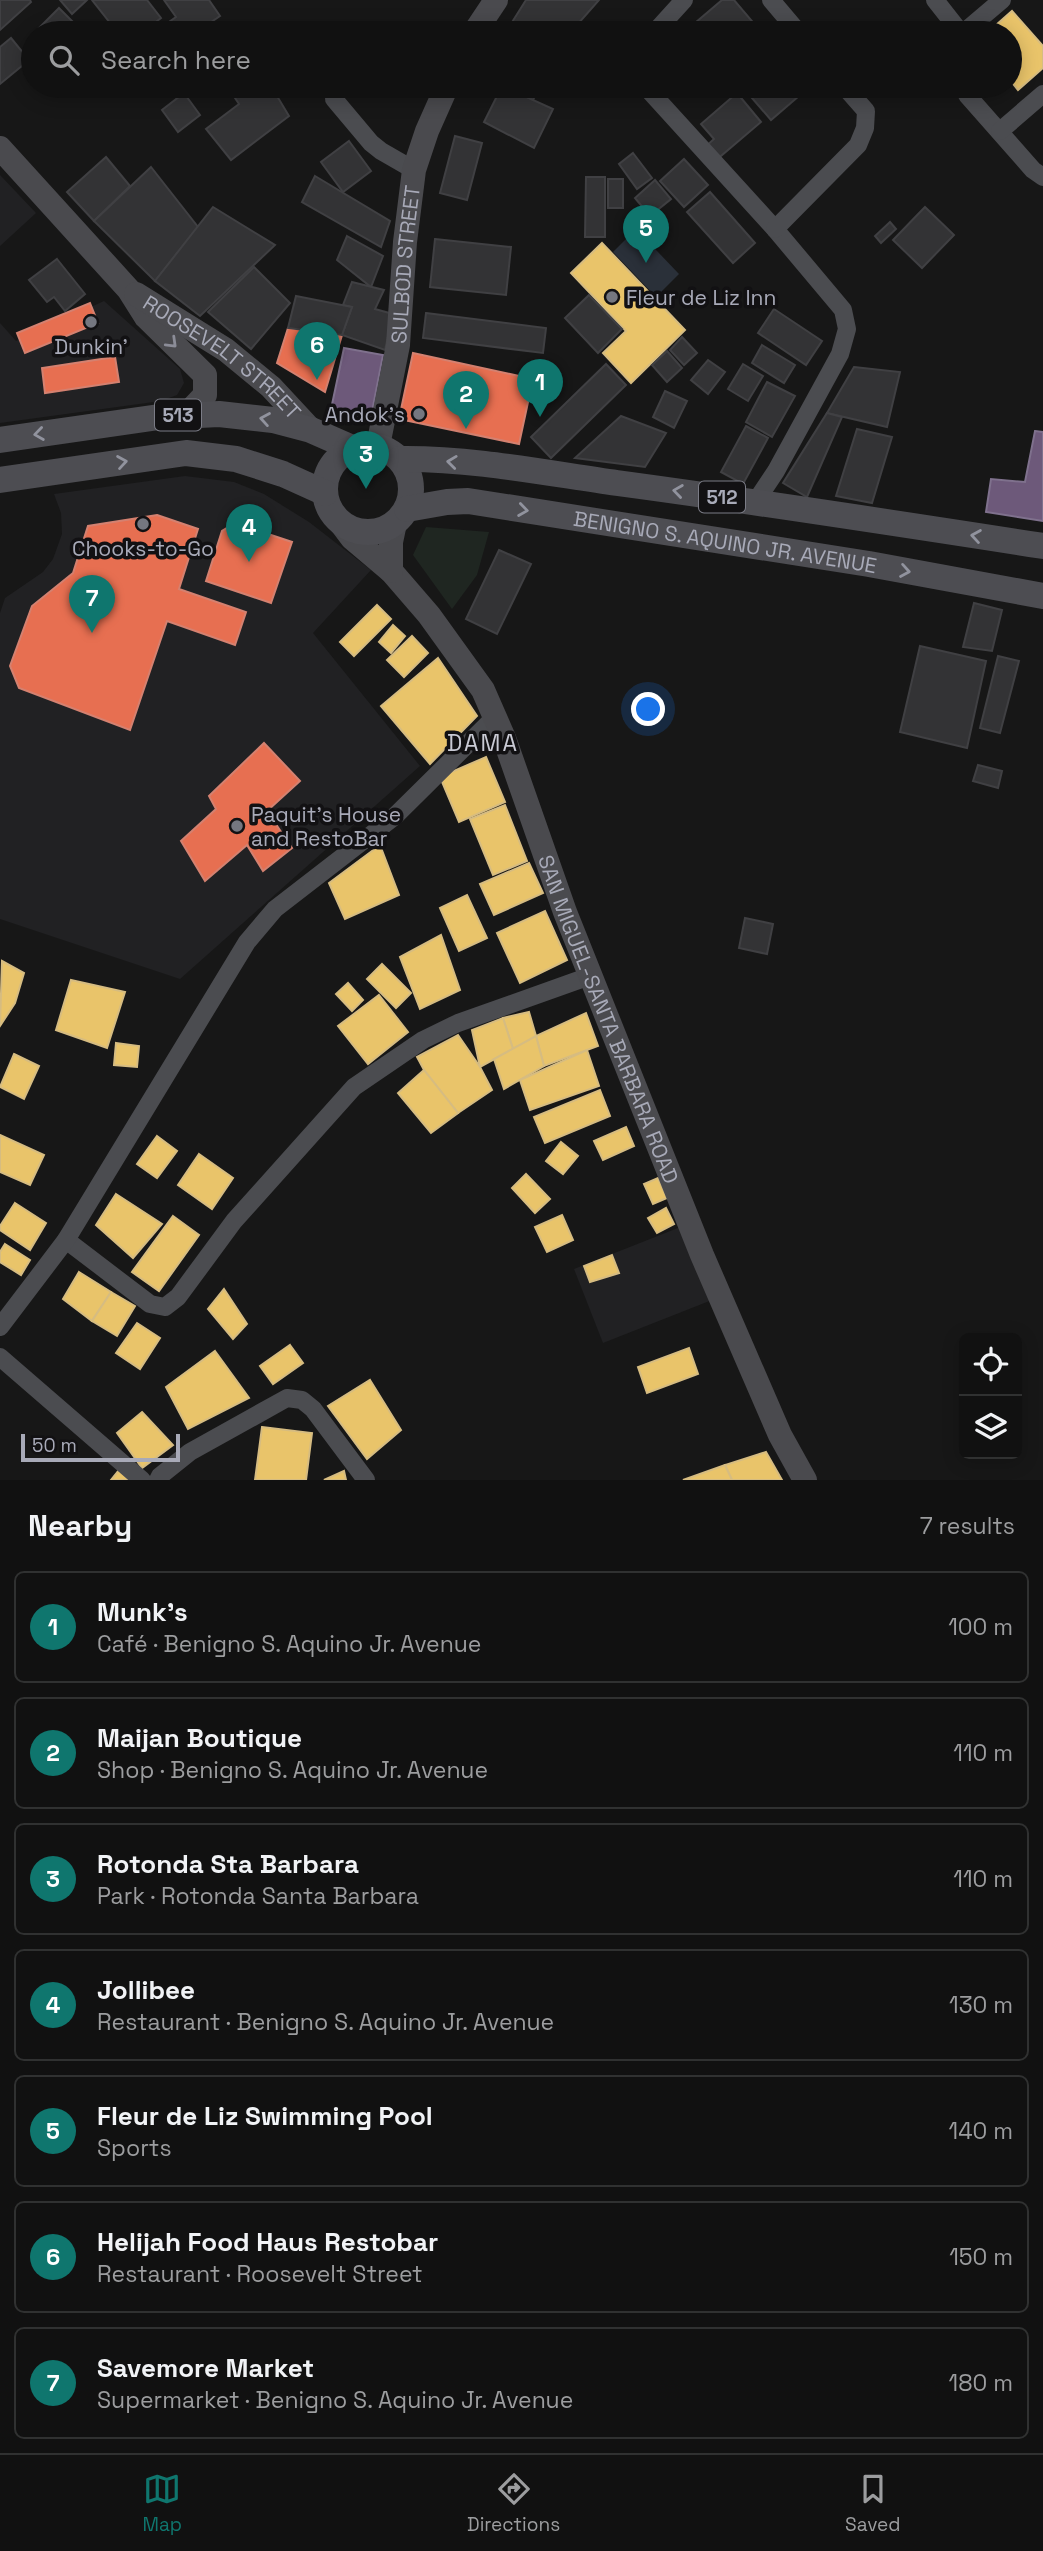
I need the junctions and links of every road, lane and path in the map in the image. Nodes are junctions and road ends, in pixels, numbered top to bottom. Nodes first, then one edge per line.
1 (496, 0) edge
2 (684, 0) edge
3 (771, 0) edge
4 (935, 0) edge
5 (1002, 0) edge
6 (482, 21) edge
7 (665, 21) edge
8 (789, 21) edge
9 (952, 21) edge
10 (977, 21) edge
11 (1043, 94) edge
12 (442, 98) edge
13 (656, 98) edge
14 (855, 98) edge
15 (970, 98) edge
16 (334, 99) dead end
17 (1000, 131) junction
18 (0, 148) edge
19 (414, 170) junction
20 (1043, 177) edge
21 (775, 229) junction
22 (129, 290) junction
23 (186, 415) junction
24 (311, 430) junction
25 (0, 440) edge
26 (377, 451) junction
27 (3, 480) edge
28 (325, 493) junction
29 (756, 501) junction
30 (401, 516) junction
31 (876, 520) junction
32 (340, 522) junction
33 (1043, 546) edge
34 (869, 564) junction
35 (391, 571) junction
36 (1043, 596) edge
37 (495, 717) junction
38 (590, 976) junction
39 (66, 1240) junction
40 (0, 1327) edge
41 (0, 1357) edge
42 (142, 1480) edge
43 (158, 1480) edge
44 (366, 1480) edge
45 (805, 1480) edge

1 - 6 main road
2 - 7 street
3 - 8 street
4 - 9 street
5 - 10 street
11 - 17 street
12 - 19 main road, SULBOD STREET
13 - 21 street
14 - 21 street
15 - 17 street
16 - 19 street
17 - 20 street
18 - 22 main road, ROOSEVELT STREET
19 - 26 main road, SULBOD STREET
21 - 29 street
22 -> 23 main road, ROOSEVELT STREET
22 - 24 main road, ROOSEVELT STREET
24 -> 23 main road, BENIGNO S. AQUINO JR. AVENUE / 513
23 -> 25 main road, BENIGNO S. AQUINO JR. AVENUE / 513
24 - 26 main road, BENIGNO S. AQUINO JR. AVENUE / 513
25 - 27 main road
26 - 28 main road
29 -> 26 main road, BENIGNO S. AQUINO JR. AVENUE / 512
26 - 30 main road
27 -> 28 main road, 513
28 - 32 main road
29 - 31 main road, BENIGNO S. AQUINO JR. AVENUE / 512
30 - 32 main road, 512
30 -> 34 main road, BENIGNO S. AQUINO JR. AVENUE / 512
30 - 35 main road
33 -> 31 main road, BENIGNO S. AQUINO JR. AVENUE / 512
31 - 34 main road
32 - 35 main road, SAN MIGUEL-SANTA BARBARA ROAD
34 -> 36 main road, BENIGNO S. AQUINO JR. AVENUE / 512
35 - 37 main road, SAN MIGUEL-SANTA BARBARA ROAD
37 - 38 main road, SAN MIGUEL-SANTA BARBARA ROAD
37 - 39 street
38 - 39 street
38 - 45 main road, SAN MIGUEL-SANTA BARBARA ROAD
39 - 40 street
41 - 42 street
43 - 44 street

